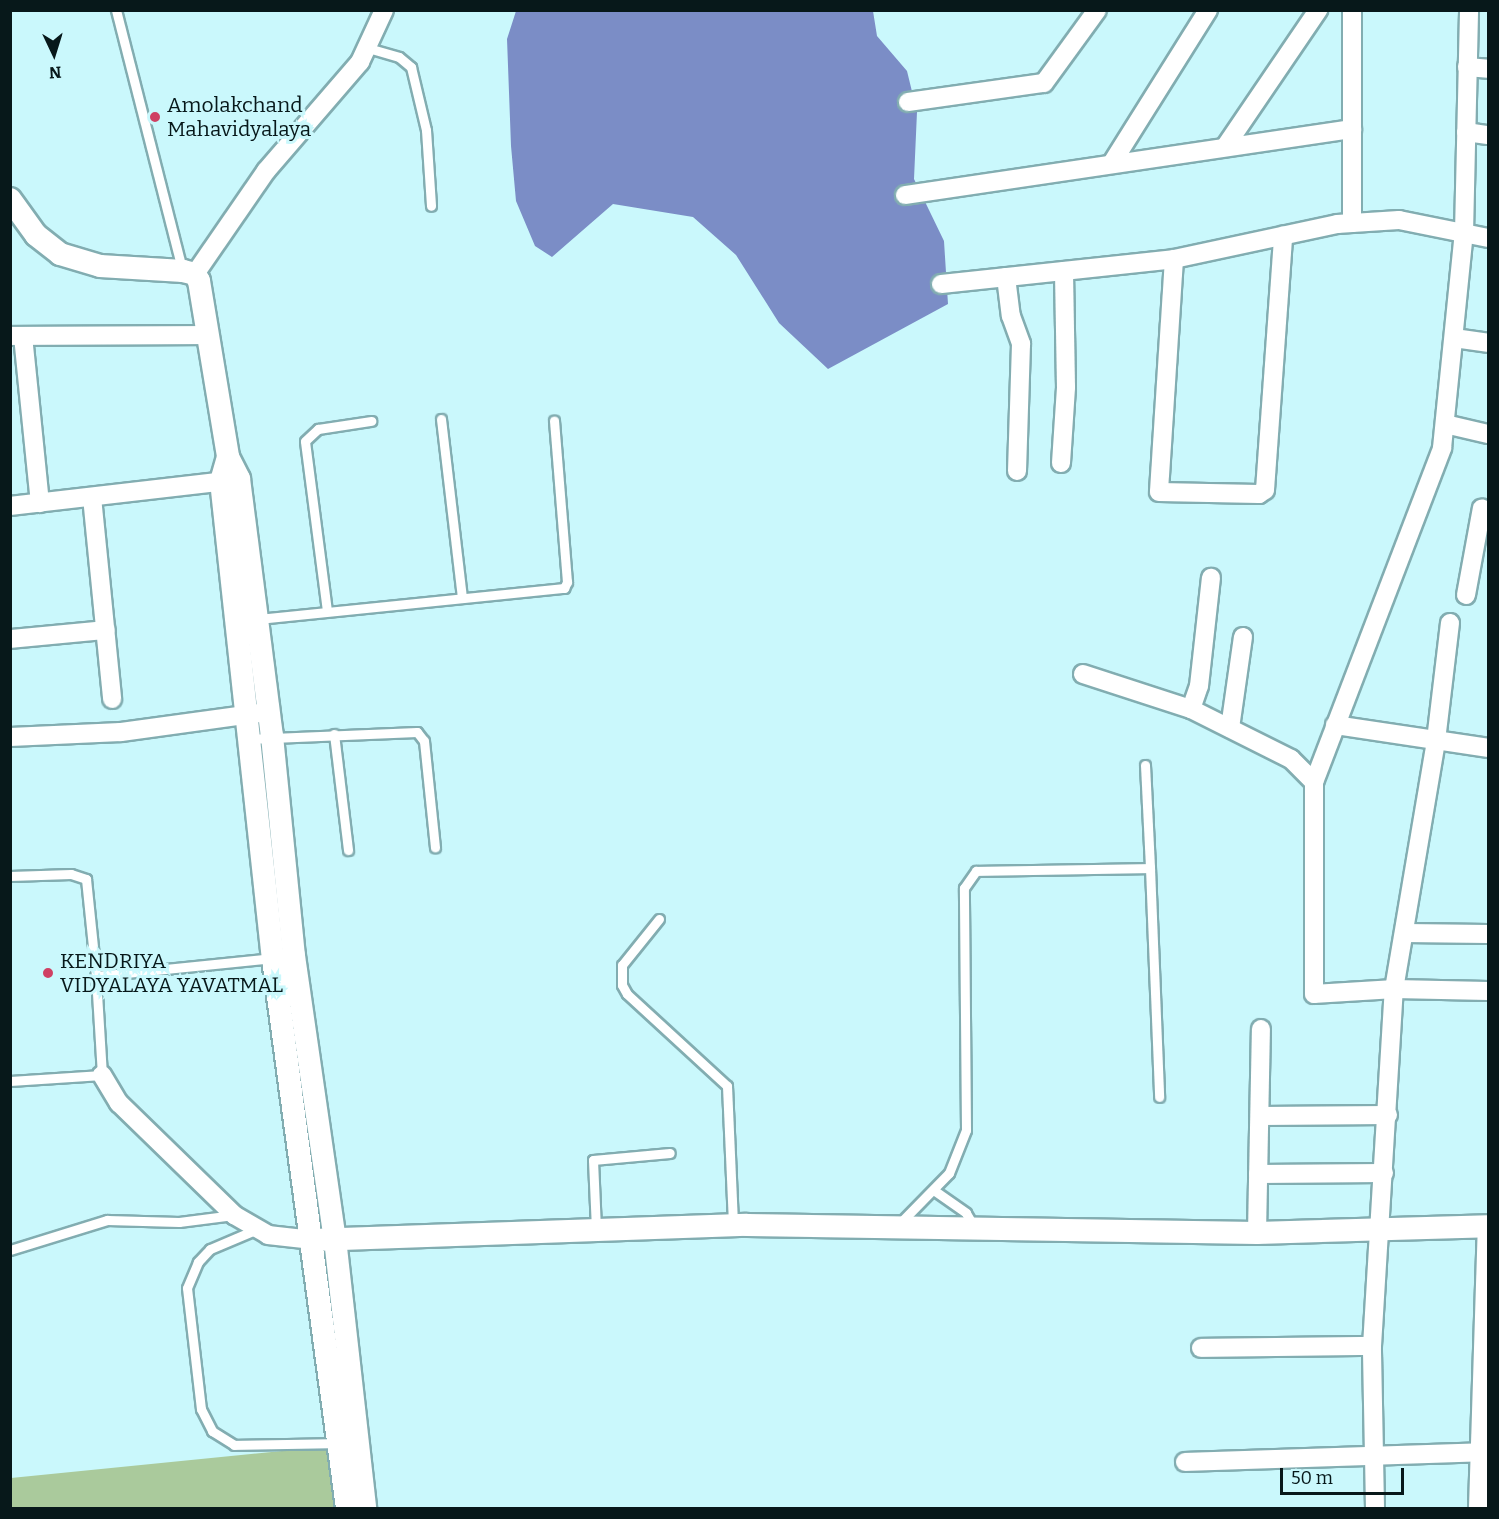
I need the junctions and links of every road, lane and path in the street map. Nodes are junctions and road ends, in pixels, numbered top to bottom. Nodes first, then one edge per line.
1 (116, 10) edge
2 (384, 10) edge
3 (1097, 10) edge
4 (1208, 10) edge
5 (1318, 10) edge
6 (1352, 10) edge
7 (1468, 10) edge
8 (368, 48) junction
9 (1467, 67) junction
10 (1488, 69) edge
11 (908, 102) dead end
12 (1352, 129) junction
13 (1466, 132) junction
14 (1488, 135) edge
15 (1225, 147) junction
16 (1112, 163) junction
17 (905, 195) dead end
18 (10, 200) edge
19 (431, 206) dead end
20 (1352, 223) junction
21 (1464, 233) junction
22 (1283, 236) junction
23 (1488, 238) edge
24 (1174, 259) junction
25 (1064, 271) junction
26 (189, 273) junction
27 (1006, 277) junction
28 (940, 284) dead end
29 (206, 335) junction
30 (17, 336) edge
31 (1454, 338) junction
32 (1488, 343) edge
33 (441, 419) dead end
34 (371, 421) dead end
35 (554, 421) dead end
36 (1445, 424) junction
37 (1488, 434) edge
38 (1061, 463) dead end
39 (1017, 471) dead end
40 (230, 480) junction
41 (92, 497) junction
42 (40, 503) junction
43 (10, 506) edge
44 (1482, 508) dead end
45 (1481, 553) edge
46 (1211, 578) dead end
47 (1466, 596) dead end
48 (462, 598) junction
49 (327, 610) junction
50 (247, 620) junction
51 (1450, 624) dead end
52 (106, 630) junction
53 (1244, 637) dead end
54 (10, 639) edge
55 (1083, 674) dead end
56 (112, 699) dead end
57 (1191, 709) junction
58 (257, 713) junction
59 (1335, 725) junction
60 (1230, 728) junction
61 (334, 734) junction
62 (10, 736) edge
63 (272, 736) junction
64 (248, 739) junction
65 (1436, 741) junction
66 (1488, 748) edge
67 (1145, 765) dead end
68 (1314, 782) junction
69 (435, 847) dead end
70 (348, 850) dead end
71 (1150, 868) junction
72 (10, 876) edge
73 (659, 919) dead end
74 (1405, 933) junction
75 (1488, 934) edge
76 (284, 957) junction
77 (96, 976) junction
78 (1394, 989) junction
79 (1488, 991) edge
80 (1261, 1029) dead end
81 (102, 1075) junction
82 (10, 1081) edge
83 (1159, 1097) dead end
84 (1388, 1115) junction
85 (1261, 1116) junction
86 (670, 1153) dead end
87 (1384, 1173) junction
88 (1258, 1174) junction
89 (934, 1191) junction
90 (234, 1215) junction
91 (733, 1225) junction
92 (1488, 1226) edge
93 (896, 1227) junction
94 (1382, 1227) junction
95 (975, 1228) junction
96 (255, 1230) junction
97 (596, 1230) junction
98 (1257, 1233) junction
99 (324, 1239) junction
100 (10, 1250) edge
101 (1372, 1346) junction
102 (1201, 1348) dead end
103 (348, 1442) junction
104 (1484, 1452) edge
105 (1374, 1454) junction
106 (1185, 1462) dead end
107 (347, 1509) edge
108 (365, 1509) edge
109 (1375, 1509) edge
110 (1478, 1509) edge

1 - 26 lane
2 - 8 street
3 - 11 street
4 - 16 street
5 - 15 street
6 - 12 street
7 - 9 street
8 - 19 lane
8 - 26 street
9 - 10 street
9 - 13 street
12 - 15 street
12 - 20 street
13 - 14 street
13 - 21 street
15 - 16 street
16 - 17 street
18 - 26 street
20 - 21 street
20 - 22 street
21 - 23 street
21 - 31 street
22 - 24 street
22 - 24 street
24 - 25 street
25 - 27 street
25 - 38 street
26 - 29 street
27 - 28 street
27 - 39 street
29 - 30 street
29 - 40 street
30 - 42 street
31 - 32 street
31 - 36 street
33 - 48 lane
34 - 49 lane
35 - 48 lane
36 - 37 street
36 - 59 street
40 - 41 street
40 - 50 street
41 - 42 street
41 - 52 street
42 - 43 street
44 - 45 street
45 - 47 street
46 - 57 street
48 - 49 lane
49 - 50 lane
50 - 58 street
51 - 65 street
52 - 54 street
52 - 56 street
53 - 60 street
55 - 57 street
57 - 60 street
58 - 62 street
58 - 63 street
58 - 64 street
59 - 65 street
59 - 68 street
60 - 68 street
61 - 63 lane
61 - 69 lane
61 - 70 lane
63 - 64 lane
63 - 76 street
64 - 76 street
65 - 66 street
65 - 74 street
67 - 71 lane
68 - 78 street
71 - 83 lane
71 - 89 lane
72 - 77 lane
73 - 91 lane
74 - 75 street
74 - 78 street
76 - 77 lane
76 - 99 street
77 - 81 lane
78 - 79 street
78 - 84 street
80 - 85 street
81 - 82 lane
81 - 90 street
84 - 85 street
84 - 87 street
85 - 88 street
86 - 97 lane
87 - 88 street
87 - 94 street
88 - 98 street
89 - 93 lane
89 - 95 lane
90 - 96 street
90 - 100 lane
91 - 93 street
91 - 97 street
92 - 94 street
92 - 104 street
93 - 95 street
94 - 98 street
94 - 101 street
95 - 98 street
96 - 99 street
96 - 103 lane
97 - 99 street
99 - 103 street
101 - 102 street
101 - 105 street
103 - 107 street
103 - 108 street
104 - 105 street
104 - 110 street
105 - 106 street
105 - 109 street

